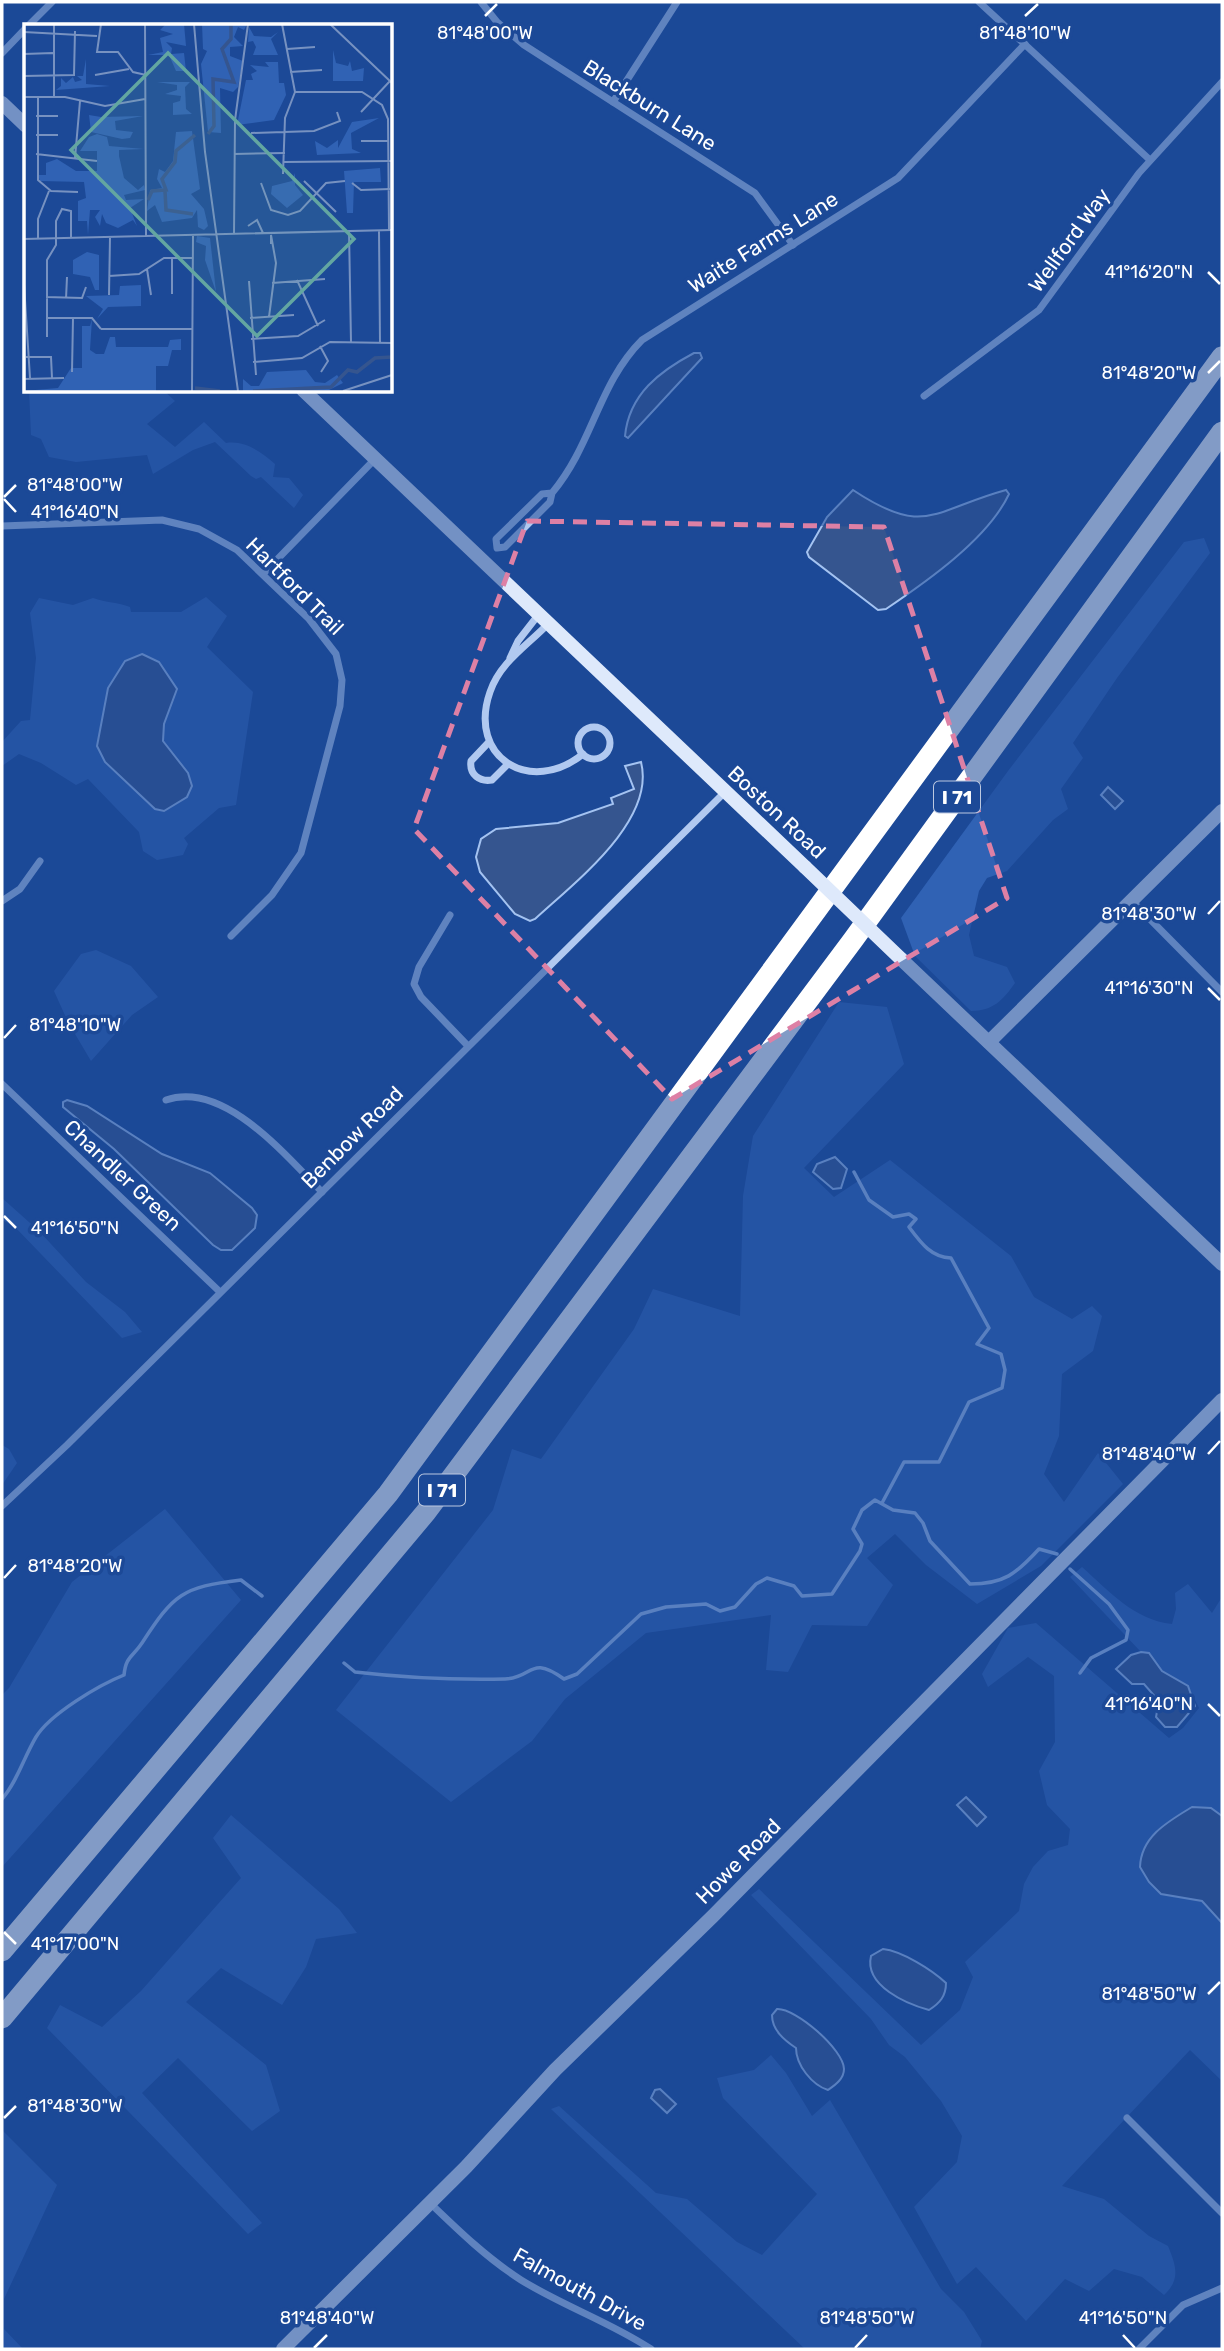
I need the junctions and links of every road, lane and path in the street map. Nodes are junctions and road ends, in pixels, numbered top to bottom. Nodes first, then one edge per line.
1 (52, 2) edge
2 (481, 2) edge
3 (677, 2) edge
4 (979, 2) edge
5 (30, 24) edge
6 (24, 30) edge
7 (1025, 44) junction
8 (2, 53) edge
9 (1222, 82) edge
10 (613, 102) junction
11 (2, 103) edge
12 (24, 124) edge
13 (1150, 160) junction
14 (793, 245) junction
15 (1222, 356) edge
16 (305, 392) edge
17 (924, 396) dead end
18 (1222, 432) edge
19 (375, 459) junction
20 (2, 526) edge
21 (483, 562) junction
22 (263, 574) junction
23 (544, 618) junction
24 (510, 659) junction
25 (488, 743) junction
26 (583, 754) junction
27 (507, 765) junction
28 (726, 792) junction
29 (1222, 811) edge
30 (40, 861) dead end
31 (2, 901) edge
32 (1133, 902) junction
33 (450, 915) dead end
34 (231, 936) dead end
35 (1222, 992) edge
36 (989, 1042) junction
37 (468, 1046) junction
38 (2, 1084) edge
39 (166, 1100) dead end
40 (322, 1192) junction
41 (1222, 1264) edge
42 (220, 1292) junction
43 (1222, 1401) edge
44 (2, 1506) edge
45 (2, 1951) edge
46 (2, 2018) edge
47 (1127, 2118) dead end
48 (429, 2203) junction
49 (1222, 2213) edge
50 (1222, 2288) edge
51 (283, 2349) edge
52 (651, 2349) edge
53 (1139, 2349) edge

1 - 5 street
2 - 10 street, Blackburn Lane
3 - 10 street
4 - 7 street
6 - 8 street
7 - 13 street
7 - 14 street, Waite Farms Lane
9 - 13 street, Wellford Way
10 - 14 street, Blackburn Lane
11 - 12 street
13 - 17 street, Wellford Way
14 - 21 street, Waite Farms Lane
15 - 45 highway, I 71
16 - 19 street, Boston Road
18 - 46 highway, I 71
19 - 21 street, Boston Road
19 - 22 street
20 - 22 street, Hartford Trail
21 - 23 street, Boston Road
22 - 34 street, Hartford Trail
23 - 24 street
23 - 24 street
23 - 28 street, Boston Road
24 - 25 street
25 - 27 street
25 - 27 street
26 - 26 street
26 - 27 street
28 - 36 street, Boston Road, bridge
28 - 37 street, Benbow Road
29 - 32 street
30 - 31 street
32 - 35 street
32 - 36 street
33 - 37 street
36 - 41 street, Boston Road
37 - 40 street, Benbow Road
38 - 42 street, Chandler Green
39 - 40 street
40 - 42 street, Benbow Road
42 - 44 street, Benbow Road
43 - 48 street, Howe Road
47 - 49 street
48 - 51 street, Howe Road
48 - 52 street, Falmouth Drive
50 - 53 street

